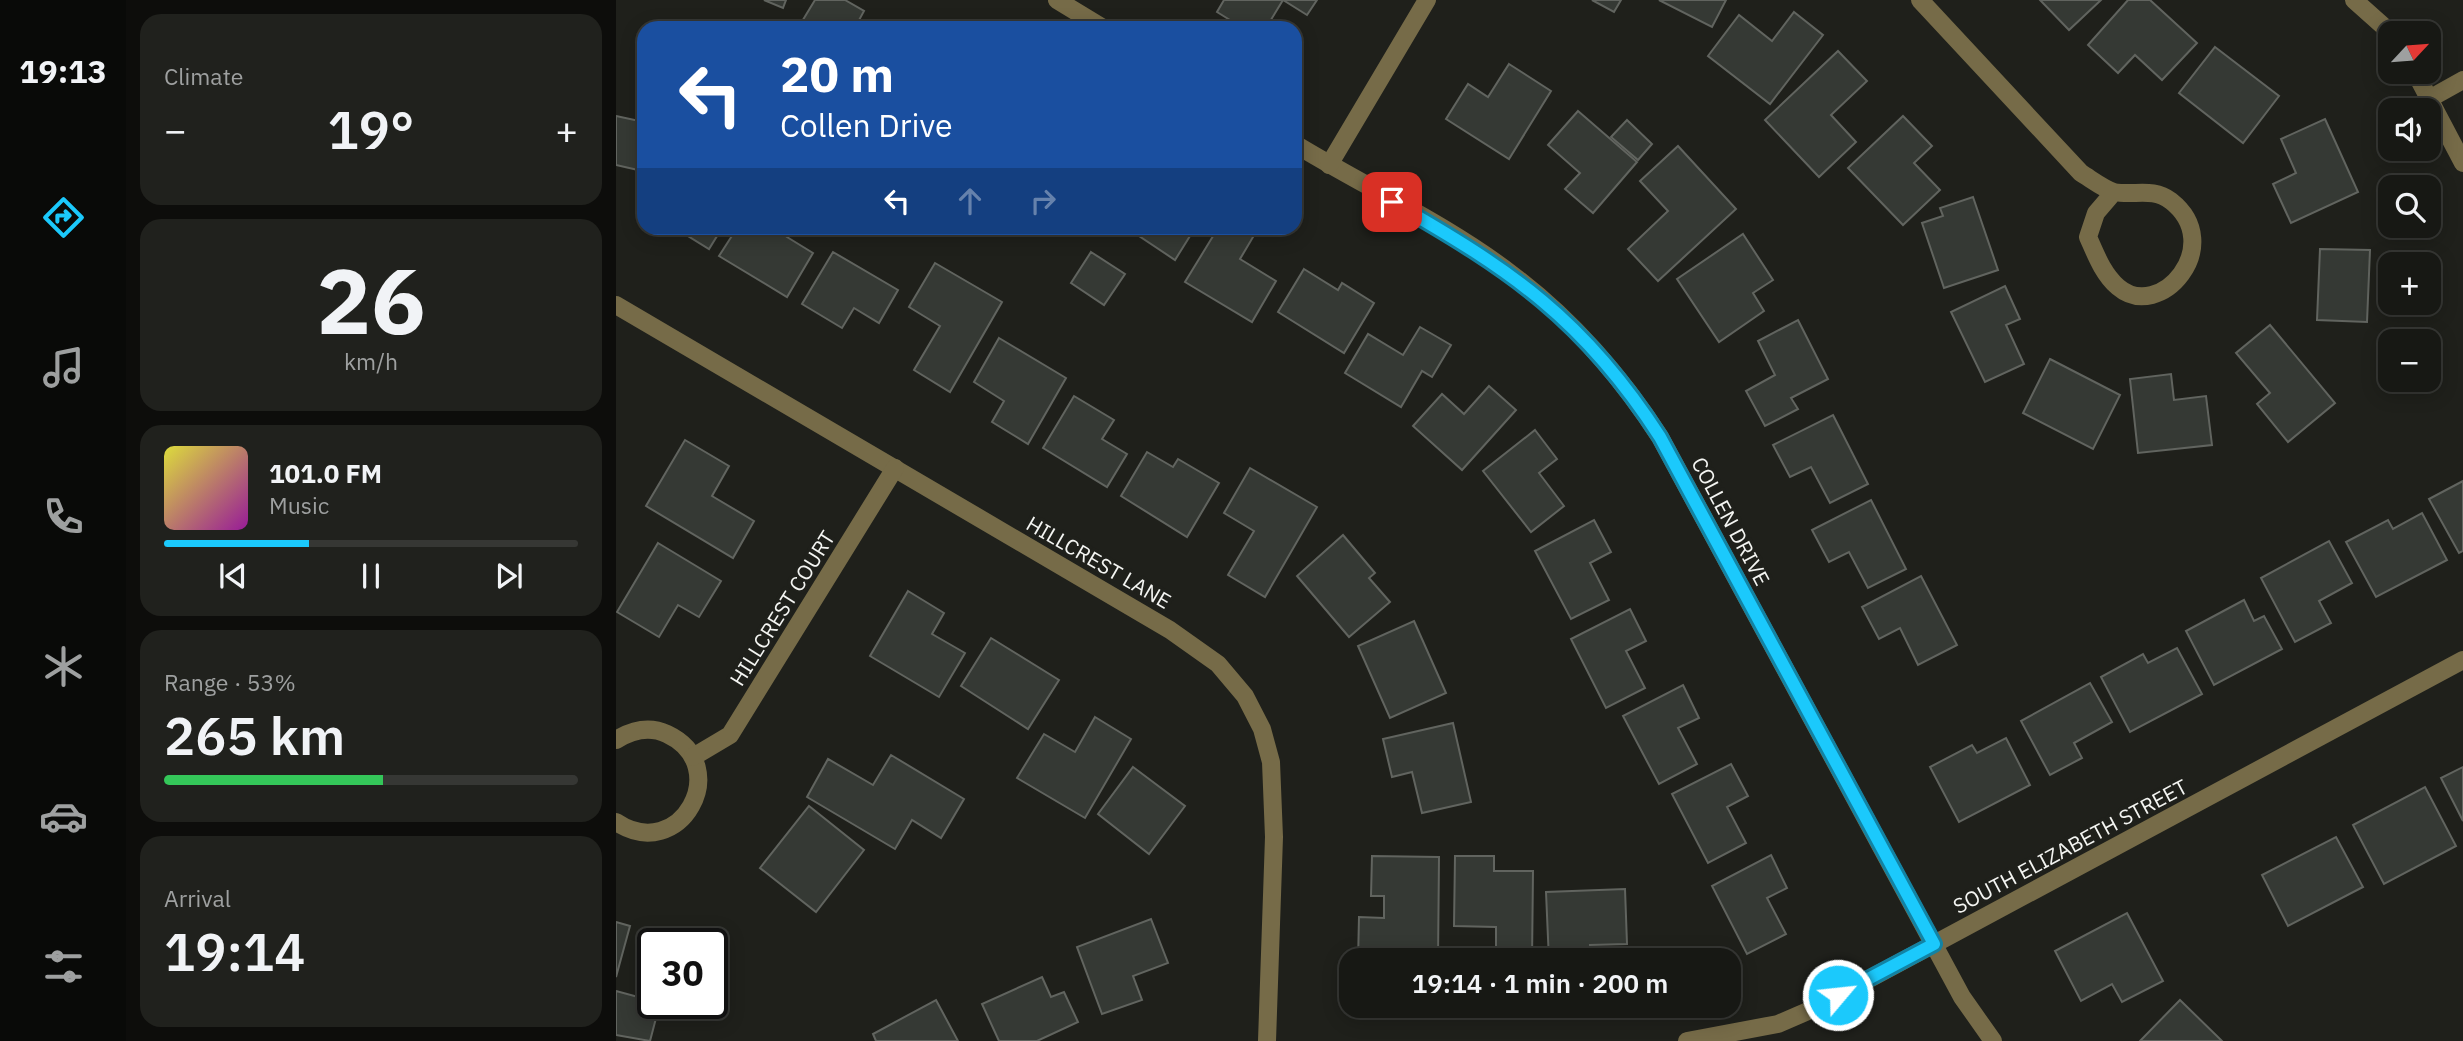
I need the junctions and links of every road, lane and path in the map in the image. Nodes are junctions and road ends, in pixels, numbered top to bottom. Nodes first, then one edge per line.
1 (1056, 0) edge
2 (1427, 0) edge
3 (1920, 0) edge
4 (2354, 0) edge
5 (1091, 21) edge
6 (2379, 21) edge
7 (2463, 80) edge
8 (2431, 98) edge
9 (2441, 122) edge
10 (1302, 148) edge
11 (2463, 163) edge
12 (1329, 165) junction
13 (2113, 192) junction
14 (616, 305) edge
15 (895, 468) junction
16 (2463, 660) edge
17 (616, 740) edge
18 (693, 757) junction
19 (616, 822) edge
20 (1934, 944) junction
21 (1266, 1041) edge
22 (1687, 1041) edge
23 (1993, 1041) edge

1 - 5 street
2 - 12 street
3 - 13 street
4 - 6 street
7 - 8 street
9 - 11 street
10 - 12 street, COLLEN DRIVE
12 - 20 street, COLLEN DRIVE
13 - 13 street
14 - 15 street, HILLCREST LANE
15 - 18 street, HILLCREST COURT
15 - 21 street, HILLCREST LANE
16 - 20 street, SOUTH ELIZABETH STREET
17 - 18 street
18 - 19 street
20 - 22 street, SOUTH ELIZABETH STREET
20 - 23 street, COLLEN DRIVE

